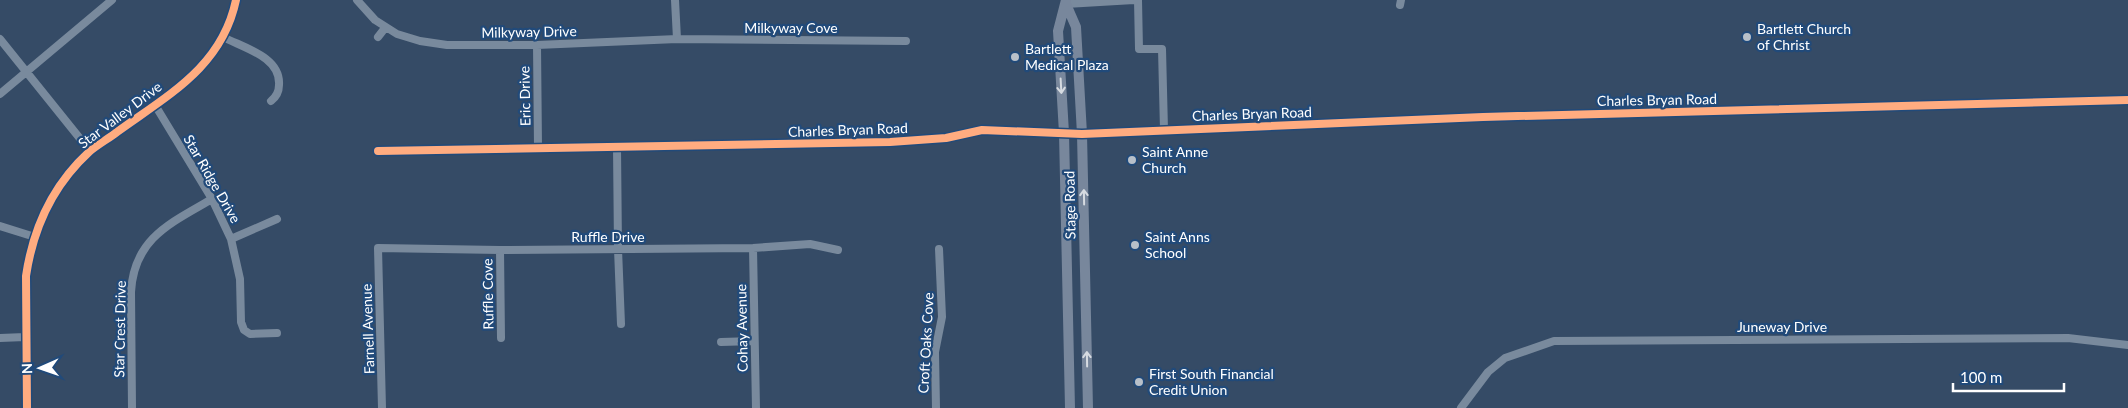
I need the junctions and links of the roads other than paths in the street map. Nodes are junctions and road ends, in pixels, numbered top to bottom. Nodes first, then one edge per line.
1 (112, 0) edge
2 (236, 0) edge
3 (356, 0) edge
4 (675, 0) edge
5 (1134, 0) edge
6 (1138, 0) edge
7 (1066, 2) edge
8 (385, 28) junction
9 (224, 37) junction
10 (378, 37) dead end
11 (0, 39) edge
12 (677, 39) junction
13 (906, 41) dead end
14 (537, 45) junction
15 (26, 72) junction
16 (0, 94) edge
17 (2128, 100) edge
18 (270, 101) dead end
19 (155, 104) junction
20 (1164, 130) junction
21 (1064, 133) junction
22 (1082, 134) junction
23 (538, 147) junction
24 (617, 147) junction
25 (90, 151) junction
26 (378, 151) dead end
27 (212, 199) junction
28 (277, 219) dead end
29 (0, 226) edge
30 (35, 237) junction
31 (231, 238) junction
32 (378, 248) joint
33 (753, 248) junction
34 (618, 249) junction
35 (939, 249) dead end
36 (500, 250) junction
37 (838, 250) dead end
38 (1085, 275) junction
39 (1067, 276) junction
40 (621, 324) dead end
41 (244, 330) junction
42 (277, 333) dead end
43 (236, 335) dead end
44 (25, 337) junction
45 (0, 338) edge
46 (501, 338) dead end
47 (754, 341) junction
48 (721, 342) dead end
49 (2128, 345) edge
50 (27, 408) edge
51 (132, 408) edge
52 (382, 408) edge
53 (756, 408) edge
54 (936, 408) edge
55 (1070, 408) edge
56 (1088, 408) edge
57 (1461, 408) edge

1 - 15 street
2 - 9 street, Star Valley Drive
3 - 8 street, Milkyway Drive
4 - 12 street
5 - 7 street
6 - 20 street
7 -> 21 main road, Stage Road
7 - 22 main road, Stage Road
8 - 10 street
8 - 14 street, Milkyway Drive
9 - 18 street
9 - 19 street, Star Valley Drive
11 - 15 street
12 - 13 street, Milkyway Cove
12 - 14 street, Milkyway Drive
14 - 23 street, Eric Drive
15 - 16 street
15 - 25 street
17 - 20 street, Charles Bryan Road
19 - 25 street, Star Valley Drive
19 - 27 street, Star Ridge Drive
20 - 22 street, Charles Bryan Road
21 - 22 street, Charles Bryan Road
21 - 24 street, Charles Bryan Road
21 - 39 main road, Stage Road
38 -> 22 main road, Stage Road
23 - 24 street, Charles Bryan Road
23 - 26 street, Charles Bryan Road
24 - 34 street
25 - 30 street, Star Valley Drive
27 - 31 street, Star Ridge Drive
27 - 51 street, Star Crest Drive
28 - 31 street
29 - 30 street
30 - 44 street, Star Valley Drive
31 - 41 street, Star Ridge Drive
32 - 36 street, Ruffle Drive
32 - 52 street, Farnell Avenue
33 - 34 street, Ruffle Drive
33 - 37 street, Ruffle Drive
33 - 47 street, Cohay Avenue
34 - 36 street, Ruffle Drive
34 - 40 street
35 - 54 street, Croft Oaks Cove
36 - 46 street, Ruffle Cove
38 - 39 main road
56 -> 38 main road, Stage Road
39 - 55 main road, Stage Road
41 - 42 street
41 - 43 street
44 - 45 street
44 - 50 street, Star Valley Drive
47 - 48 street
47 - 53 street, Cohay Avenue
49 - 57 street, Juneway Drive

